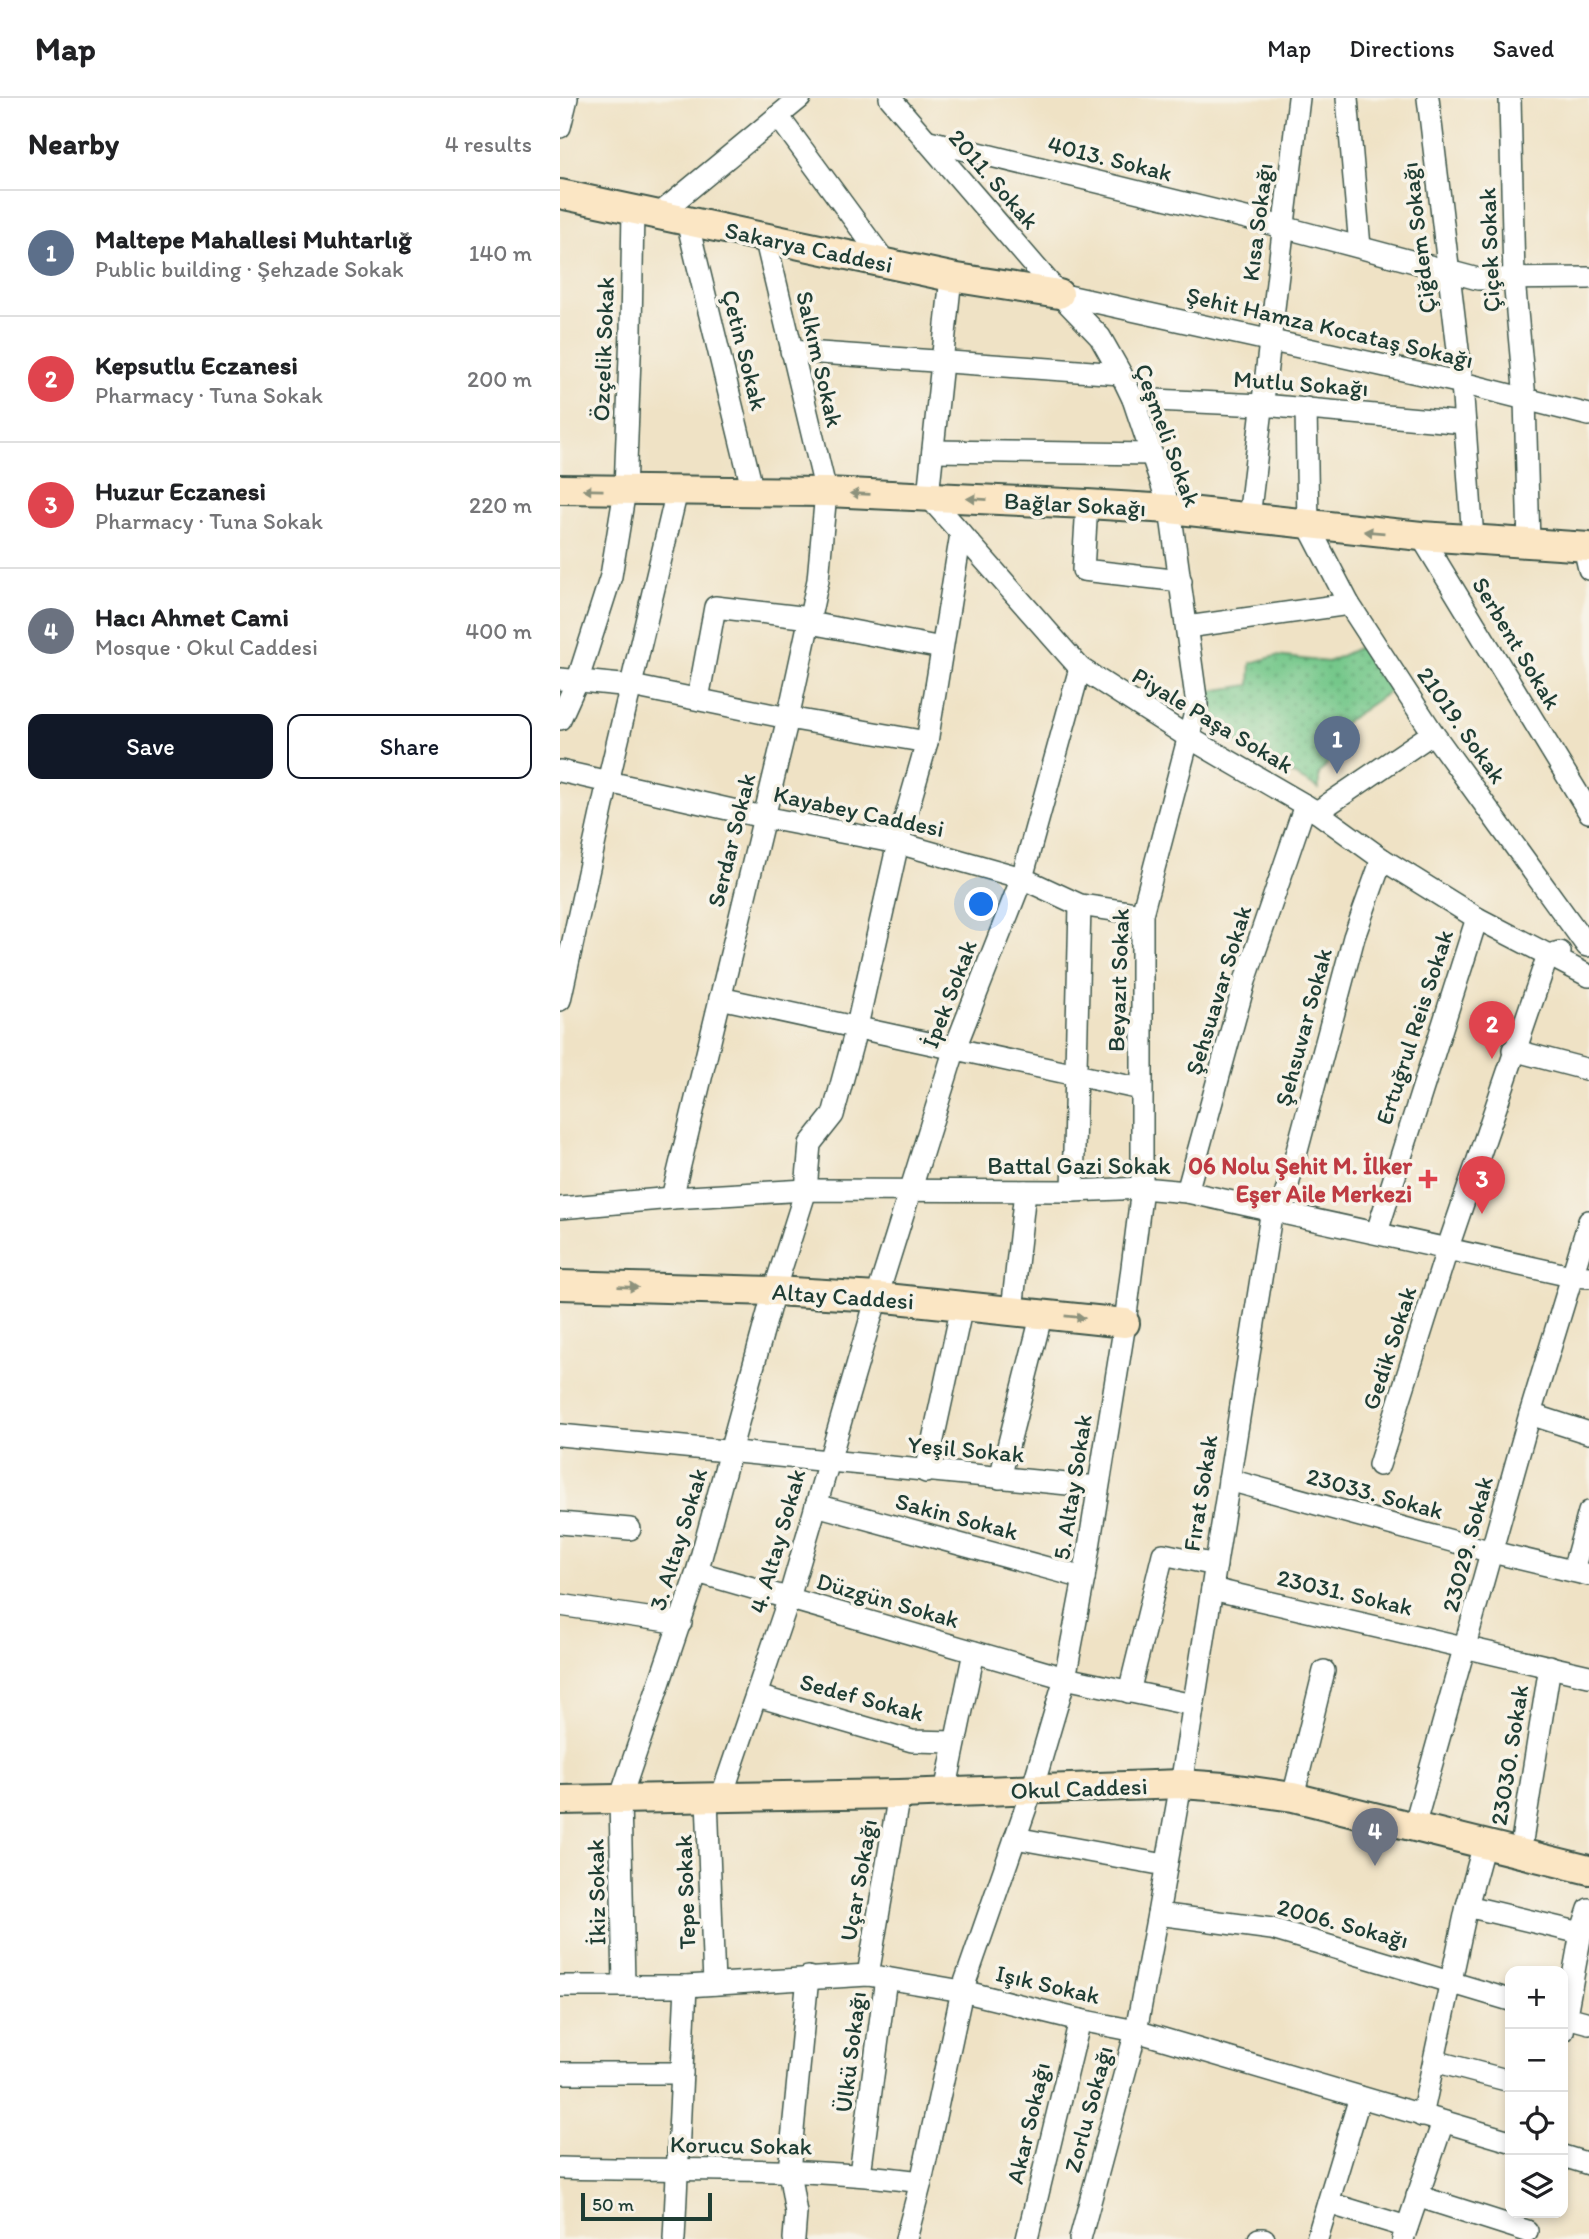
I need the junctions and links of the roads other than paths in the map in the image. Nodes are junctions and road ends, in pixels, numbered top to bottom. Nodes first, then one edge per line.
1 (567, 98) edge
2 (890, 98) edge
3 (1299, 98) edge
4 (1347, 98) edge
5 (1428, 98) edge
6 (1510, 98) edge
7 (789, 103) edge
8 (560, 127) edge
9 (925, 140) junction
10 (560, 194) edge
11 (646, 212) junction
12 (687, 221) junction
13 (1283, 227) junction
14 (765, 237) junction
15 (1360, 247) junction
16 (886, 263) junction
17 (1448, 271) junction
18 (951, 277) junction
19 (1589, 278) edge
20 (1514, 279) junction
21 (1059, 294) junction
22 (1270, 340) junction
23 (791, 351) junction
24 (942, 362) junction
25 (1121, 374) junction
26 (1462, 383) junction
27 (1133, 399) junction
28 (1525, 399) junction
29 (1262, 405) junction
30 (1306, 408) junction
31 (1589, 415) edge
32 (1465, 423) junction
33 (933, 451) junction
34 (1152, 454) junction
35 (560, 489) edge
36 (625, 490) junction
37 (677, 491) junction
38 (753, 492) junction
39 (826, 492) junction
40 (928, 496) junction
41 (1087, 504) junction
42 (1170, 509) junction
43 (1249, 518) junction
44 (1308, 525) junction
45 (961, 534) junction
46 (1421, 536) junction
47 (1473, 540) junction
48 (1529, 544) junction
49 (1587, 555) edge
50 (1181, 582) junction
51 (1349, 604) junction
52 (810, 621) junction
53 (1187, 627) junction
54 (942, 648) junction
55 (1080, 668) junction
56 (569, 679) edge
57 (632, 686) junction
58 (698, 699) junction
59 (788, 718) junction
60 (560, 719) edge
61 (1433, 733) junction
62 (1188, 737) junction
63 (927, 742) junction
64 (560, 771) edge
65 (608, 782) junction
66 (1311, 808) junction
67 (1589, 812) edge
68 (763, 817) junction
69 (898, 844) junction
70 (1382, 859) junction
71 (1022, 878) junction
72 (1080, 905) junction
73 (1142, 914) junction
74 (1477, 918) junction
75 (1588, 946) edge
76 (1548, 955) junction
77 (1589, 976) edge
78 (720, 998) junction
79 (560, 1000) edge
80 (857, 1026) junction
81 (955, 1048) junction
82 (1513, 1050) junction
83 (1589, 1070) edge
84 (1075, 1074) junction
85 (1141, 1089) junction
86 (1142, 1188) junction
87 (806, 1190) junction
88 (910, 1190) junction
89 (1025, 1191) junction
90 (1073, 1191) junction
91 (1188, 1192) junction
92 (672, 1198) junction
93 (560, 1208) edge
94 (1276, 1210) junction
95 (1589, 1221) edge
96 (1377, 1232) junction
97 (1448, 1247) junction
98 (1580, 1277) edge
99 (560, 1285) edge
100 (774, 1291) junction
101 (877, 1297) junction
102 (962, 1306) junction
103 (1012, 1311) junction
104 (1042, 1313) junction
105 (1125, 1323) junction
106 (1530, 1414) junction
107 (1589, 1433) edge
108 (560, 1435) edge
109 (732, 1451) junction
110 (828, 1463) junction
111 (1379, 1465) dead end
112 (926, 1472) junction
113 (1000, 1478) junction
114 (1229, 1480) junction
115 (1098, 1487) junction
116 (816, 1505) junction
117 (1589, 1512) edge
118 (560, 1523) edge
119 (631, 1529) dead end
120 (1492, 1552) junction
121 (1216, 1565) junction
122 (697, 1572) junction
123 (1581, 1573) edge
124 (1084, 1578) junction
125 (1212, 1589) junction
126 (789, 1598) junction
127 (560, 1605) edge
128 (681, 1623) junction
129 (1465, 1647) junction
130 (974, 1652) junction
131 (1550, 1665) junction
132 (1324, 1671) dead end
133 (1589, 1676) edge
134 (1065, 1678) junction
135 (1129, 1692) junction
136 (757, 1696) junction
137 (1193, 1705) junction
138 (955, 1741) junction
139 (1181, 1784) junction
140 (1032, 1790) junction
141 (945, 1792) junction
142 (899, 1794) junction
143 (1293, 1797) junction
144 (714, 1798) junction
145 (620, 1799) junction
146 (560, 1800) edge
147 (1414, 1826) junction
148 (1015, 1838) junction
149 (1484, 1844) junction
150 (1520, 1853) junction
151 (1165, 1865) junction
152 (1589, 1870) edge
153 (1467, 1906) junction
154 (1589, 1909) edge
155 (1158, 1914) junction
156 (1581, 1933) junction
157 (877, 1976) junction
158 (808, 1977) junction
159 (1451, 1981) junction
160 (714, 1984) junction
161 (624, 1985) junction
162 (560, 1986) edge
163 (686, 1986) junction
164 (962, 1991) junction
165 (1505, 1998) edge
166 (1568, 2000) edge
167 (1080, 2020) junction
168 (1568, 2021) edge
169 (1589, 2023) edge
170 (1136, 2031) junction
171 (1434, 2061) junction
172 (560, 2073) edge
173 (682, 2073) junction
174 (1505, 2080) edge
175 (1360, 2097) junction
176 (1422, 2116) junction
177 (1443, 2122) junction
178 (1505, 2140) edge
179 (1568, 2158) edge
180 (1589, 2164) edge
181 (560, 2168) edge
182 (677, 2171) junction
183 (789, 2171) junction
184 (860, 2174) junction
185 (921, 2182) junction
186 (1418, 2196) junction
187 (1328, 2203) junction
188 (1528, 2227) edge
189 (1405, 2233) edge
190 (674, 2239) edge
191 (794, 2239) edge
192 (906, 2239) edge
193 (1027, 2239) edge
194 (1080, 2239) edge
195 (1317, 2239) edge

1 - 8 street
2 - 9 street, 2011. Sokak
3 - 13 street, Kısa Sokağı
4 - 15 street
5 - 17 street, Çiğdem Sokağı
6 - 20 street, Çiçek Sokak
7 - 11 street
7 - 16 street
9 - 13 street, 4013. Sokak
9 - 21 street, 2011. Sokak
10 - 11 main road, Sakarya Caddesi
11 - 12 main road, Sakarya Caddesi
11 - 36 street, Özçelik Sokak
12 - 14 main road, Sakarya Caddesi
12 - 38 street, Çetin Sokak
13 - 15 street, 4013. Sokak
13 - 22 street, Kısa Sokağı
14 - 16 main road, Sakarya Caddesi
14 - 23 street, Salkım Sokak
15 - 17 street, 4013. Sokak
16 - 18 main road, Sakarya Caddesi
17 - 20 street, 4013. Sokak
17 - 26 street, Çiğdem Sokağı
18 - 21 main road, Sakarya Caddesi
18 - 24 street
19 - 20 street, 4013. Sokak
20 - 28 street, Çiçek Sokak
21 - 22 street, Şehit Hamza Kocataş Sokağı
21 - 25 street, Çeşmeli Sokak
22 - 26 street, Şehit Hamza Kocataş Sokağı
22 - 29 street, Kısa Sokağı
23 - 24 street
23 - 39 street, Salkım Sokak
24 - 25 street
24 - 33 street
25 - 27 street, Çeşmeli Sokak
26 - 28 street, Şehit Hamza Kocataş Sokağı
26 - 32 street, Çiğdem Sokağı
27 - 29 street, Mutlu Sokağı
27 - 34 street, Çeşmeli Sokak
28 - 31 street, Şehit Hamza Kocataş Sokağı
28 - 48 street, Çiçek Sokak
29 - 30 street, Mutlu Sokağı
29 - 43 street, Kısa Sokağı
30 - 32 street, Mutlu Sokağı
30 - 44 street
32 - 47 street, Çiğdem Sokağı
33 - 34 street
33 - 40 street
34 - 42 street, Çeşmeli Sokak
36 -> 35 main road, Bağlar Sokağı
36 - 37 main road, Bağlar Sokağı
36 - 56 street, Özçelik Sokak
37 - 38 main road, Bağlar Sokağı
37 - 57 street
38 - 39 main road, Bağlar Sokağı
40 -> 39 main road, Bağlar Sokağı
39 - 52 street, Serdar Sokak
41 -> 40 main road, Bağlar Sokağı
40 - 45 street, Piyale Paşa Sokak
41 - 42 main road, Bağlar Sokağı
41 - 50 street
42 - 43 main road, Bağlar Sokağı
42 - 50 street, Çeşmeli Sokak
43 - 44 main road, Bağlar Sokağı
46 -> 44 main road, Bağlar Sokağı
44 - 51 street, 21019. Sokak
45 - 54 street, 3. Altay Sokak
45 - 55 street, Piyale Paşa Sokak
46 - 47 main road, Bağlar Sokağı
46 - 67 street, Serbent Sokak
47 - 48 main road, Bağlar Sokağı
48 - 49 main road, Bağlar Sokağı
50 - 53 street, Çeşmeli Sokak
51 - 53 street
51 - 61 street, 21019. Sokak
52 - 54 street
52 - 58 street
52 - 59 street, Serdar Sokak
53 - 62 street, Çeşmeli Sokak
54 - 63 street, 3. Altay Sokak
55 - 62 street, Piyale Paşa Sokak
55 - 71 street, İpek Sokak
56 - 57 street
56 - 60 street, Özçelik Sokak
57 - 58 street
57 - 65 street
58 - 59 street
59 - 63 street
59 - 68 street, Serdar Sokak
61 - 66 street
61 - 75 street, 21019. Sokak
62 - 66 street, Piyale Paşa Sokak
62 - 73 street, Beyazıt Sokak
63 - 69 street, 3. Altay Sokak
64 - 65 street, Kayabey Caddesi
65 - 68 street, Kayabey Caddesi
65 - 79 street
66 - 70 street, Piyale Paşa Sokak
66 - 91 street, Şehsuavar Sokak
68 - 69 street, Kayabey Caddesi
68 - 78 street, Serdar Sokak
69 - 71 street, Kayabey Caddesi
69 - 80 street, 3. Altay Sokak
70 - 74 street, Piyale Paşa Sokak
70 - 94 street, Şehsuvar Sokak
71 - 72 street, Kayabey Caddesi
71 - 81 street, İpek Sokak
72 - 73 street, Kayabey Caddesi
72 - 84 street
73 - 85 street, Beyazıt Sokak
74 - 76 street, Piyale Paşa Sokak
74 - 96 street, Ertuğrul Reis Sokak
75 - 76 street
76 - 77 street, Piyale Paşa Sokak
76 - 82 street, Gedik Sokak
78 - 80 street
78 - 92 street, Serdar Sokak
80 - 81 street
80 - 87 street, 3. Altay Sokak
81 - 84 street
81 - 88 street, İpek Sokak
82 - 83 street
82 - 97 street, Gedik Sokak
84 - 85 street
84 - 90 street
85 - 86 street, Beyazıt Sokak
86 - 90 street, Battal Gazi Sokak
86 - 91 street, Battal Gazi Sokak
86 - 105 street, 5. Altay Sokak
87 - 88 street, Battal Gazi Sokak
87 - 92 street, Battal Gazi Sokak
87 - 100 street, 3. Altay Sokak
88 - 89 street, Battal Gazi Sokak
88 - 101 street, İpek Sokak
89 - 90 street, Battal Gazi Sokak
89 - 103 street
91 - 94 street, Battal Gazi Sokak
92 - 93 street, Battal Gazi Sokak
94 - 96 street, Battal Gazi Sokak
94 - 114 street, Fırat Sokak
95 - 98 street, 23029. Sokak
96 - 97 street, Battal Gazi Sokak
97 - 98 street, Battal Gazi Sokak
97 - 111 street, Gedik Sokak
98 - 106 street, 23029. Sokak
99 -> 100 main road, Altay Caddesi
100 - 101 main road, Altay Caddesi
100 - 109 street, 3. Altay Sokak
101 - 102 main road, Altay Caddesi
101 - 110 street, 4. Altay Sokak
102 - 103 main road, Altay Caddesi
102 - 112 street
103 - 104 main road, Altay Caddesi
104 -> 105 main road, Altay Caddesi
104 - 113 street
105 - 115 street, 5. Altay Sokak
106 - 107 street
106 - 120 street, 23029. Sokak
108 - 109 street, Yeşil Sokak
109 - 110 street, Yeşil Sokak
109 - 122 street, 3. Altay Sokak
110 - 112 street, Yeşil Sokak
110 - 116 street, 4. Altay Sokak
112 - 113 street, Yeşil Sokak
113 - 115 street, Yeşil Sokak
114 - 120 street, 23033. Sokak
114 - 121 street, Fırat Sokak
115 - 124 street, 5. Altay Sokak
116 - 124 street, Sakin Sokak
116 - 126 street, 4. Altay Sokak
117 - 123 street
118 - 119 street
120 - 123 street, 23033. Sokak
120 - 129 street, 23029. Sokak
121 - 125 street, Fırat Sokak
121 - 135 street
122 - 126 street, Düzgün Sokak
122 - 128 street, 3. Altay Sokak
124 - 134 street, 5. Altay Sokak
125 - 129 street, 23031. Sokak
125 - 137 street, Fırat Sokak
126 - 130 street, Düzgün Sokak
126 - 136 street, 4. Altay Sokak
127 - 128 street
128 - 145 street, 3. Altay Sokak
129 - 131 street, 23031. Sokak
129 - 147 street, 23029. Sokak
130 - 134 street, Düzgün Sokak
130 - 138 street, Sedef Sokak
131 - 133 street, 23031. Sokak
131 - 150 street, 23030. Sokak
132 - 143 street
134 - 135 street, Düzgün Sokak
134 - 140 street, 5. Altay Sokak
135 - 137 street, Düzgün Sokak
136 - 138 street, Sedef Sokak
136 - 144 street, 4. Altay Sokak
137 - 139 street, Fırat Sokak
138 - 141 street, Sedef Sokak
139 - 140 main road, Okul Caddesi
139 - 143 main road, Okul Caddesi
139 - 151 street, Zorlu Sokağı
140 - 141 main road, Okul Caddesi
140 - 148 street, 5. Altay Sokak
141 - 142 main road, Okul Caddesi
142 - 144 main road, Okul Caddesi
142 - 157 street, Uçar Sokağı
143 - 147 main road, Okul Caddesi
144 - 145 main road, Okul Caddesi
144 - 160 street, Tepe Sokak
145 - 146 main road, Okul Caddesi
145 - 161 street, İkiz Sokak
147 - 149 main road, Okul Caddesi
148 - 151 street
148 - 164 street, 5. Altay Sokak
149 - 150 main road, Okul Caddesi
149 - 153 street
150 - 152 main road, Okul Caddesi
151 - 155 street, Zorlu Sokağı
153 - 156 street
153 - 159 street
154 - 156 street
155 - 159 street, 2006. Sokağı
155 - 170 street, Zorlu Sokağı
156 - 166 street
157 - 158 street, Işık Sokak
157 - 164 street, Işık Sokak
157 - 184 street, Ülkü Sokağı
158 - 160 street, Işık Sokak
158 - 183 street
159 - 165 street, 2006. Sokağı
159 - 171 street
160 - 163 street, Işık Sokak
161 - 162 street, Işık Sokak
161 - 163 street, Işık Sokak
163 - 173 street
164 - 167 street, Işık Sokak
164 - 185 street, 5. Altay Sokak
167 - 170 street, Işık Sokak
167 - 193 street, Akar Sokağı
168 - 169 street
170 - 175 street, Işık Sokak
170 - 194 street, Zorlu Sokağı
171 - 174 street
171 - 176 street
172 - 173 street
173 - 182 street
175 - 176 street, Işık Sokak
175 - 187 street
176 - 177 street, Işık Sokak
177 - 178 street, Işık Sokak
177 - 186 street
179 - 180 street
181 - 182 street, Korucu Sokak
182 - 183 street, Korucu Sokak
182 - 190 street
183 - 184 street, Korucu Sokak
183 - 191 street
184 - 185 street, Korucu Sokak
185 - 192 street, 5. Altay Sokak
186 - 188 street
186 - 189 street
187 - 189 street
187 - 195 street

